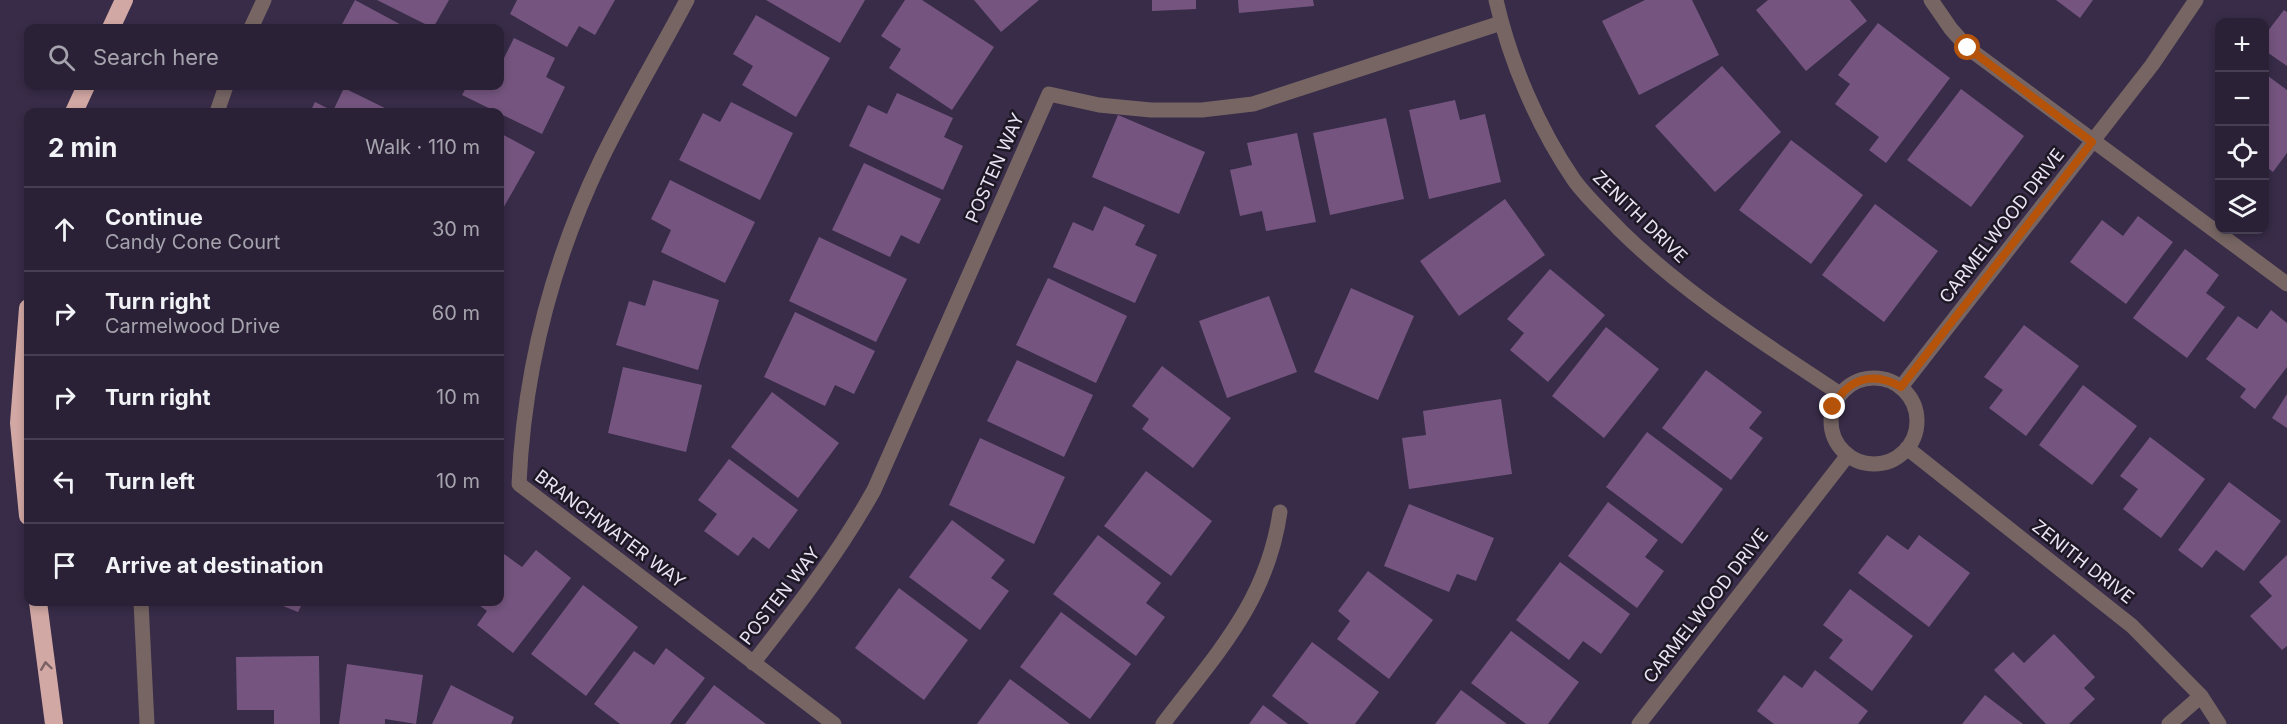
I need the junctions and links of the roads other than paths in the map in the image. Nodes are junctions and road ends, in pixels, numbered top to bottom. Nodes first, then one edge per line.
1 (124, 0) edge
2 (264, 0) edge
3 (687, 0) edge
4 (1496, 0) edge
5 (1931, 0) edge
6 (2196, 0) edge
7 (1501, 22) junction
8 (113, 24) edge
9 (253, 24) edge
10 (84, 90) edge
11 (224, 90) edge
12 (76, 108) edge
13 (218, 108) edge
14 (2092, 142) junction
15 (2287, 284) edge
16 (24, 359) edge
17 (1901, 387) junction
18 (1840, 394) junction
19 (1907, 448) junction
20 (1848, 455) junction
21 (24, 475) edge
22 (1280, 512) dead end
23 (39, 606) edge
24 (141, 606) edge
25 (753, 663) junction
26 (2201, 696) junction
27 (54, 724) edge
28 (147, 724) edge
29 (834, 724) edge
30 (1162, 724) edge
31 (1639, 724) edge
32 (2169, 724) edge
33 (2219, 724) edge

1 - 8 highway
2 - 9 street
3 - 25 street, BRANCHWATER WAY
4 - 7 street, ZENITH DRIVE
5 - 14 street
6 - 14 street, CARMELWOOD DRIVE
7 - 18 street, ZENITH DRIVE
7 - 25 street, POSTEN WAY
10 - 12 highway
11 - 13 street
14 - 15 street
14 - 17 street, CARMELWOOD DRIVE
16 - 21 highway
17 - 18 street
17 - 19 street
18 - 20 street
19 - 20 street
19 - 26 street, ZENITH DRIVE
20 - 31 street, CARMELWOOD DRIVE
22 - 30 street
27 -> 23 highway
24 - 28 street
25 - 29 street, BRANCHWATER WAY
26 - 32 street
26 - 33 street, ZENITH DRIVE

